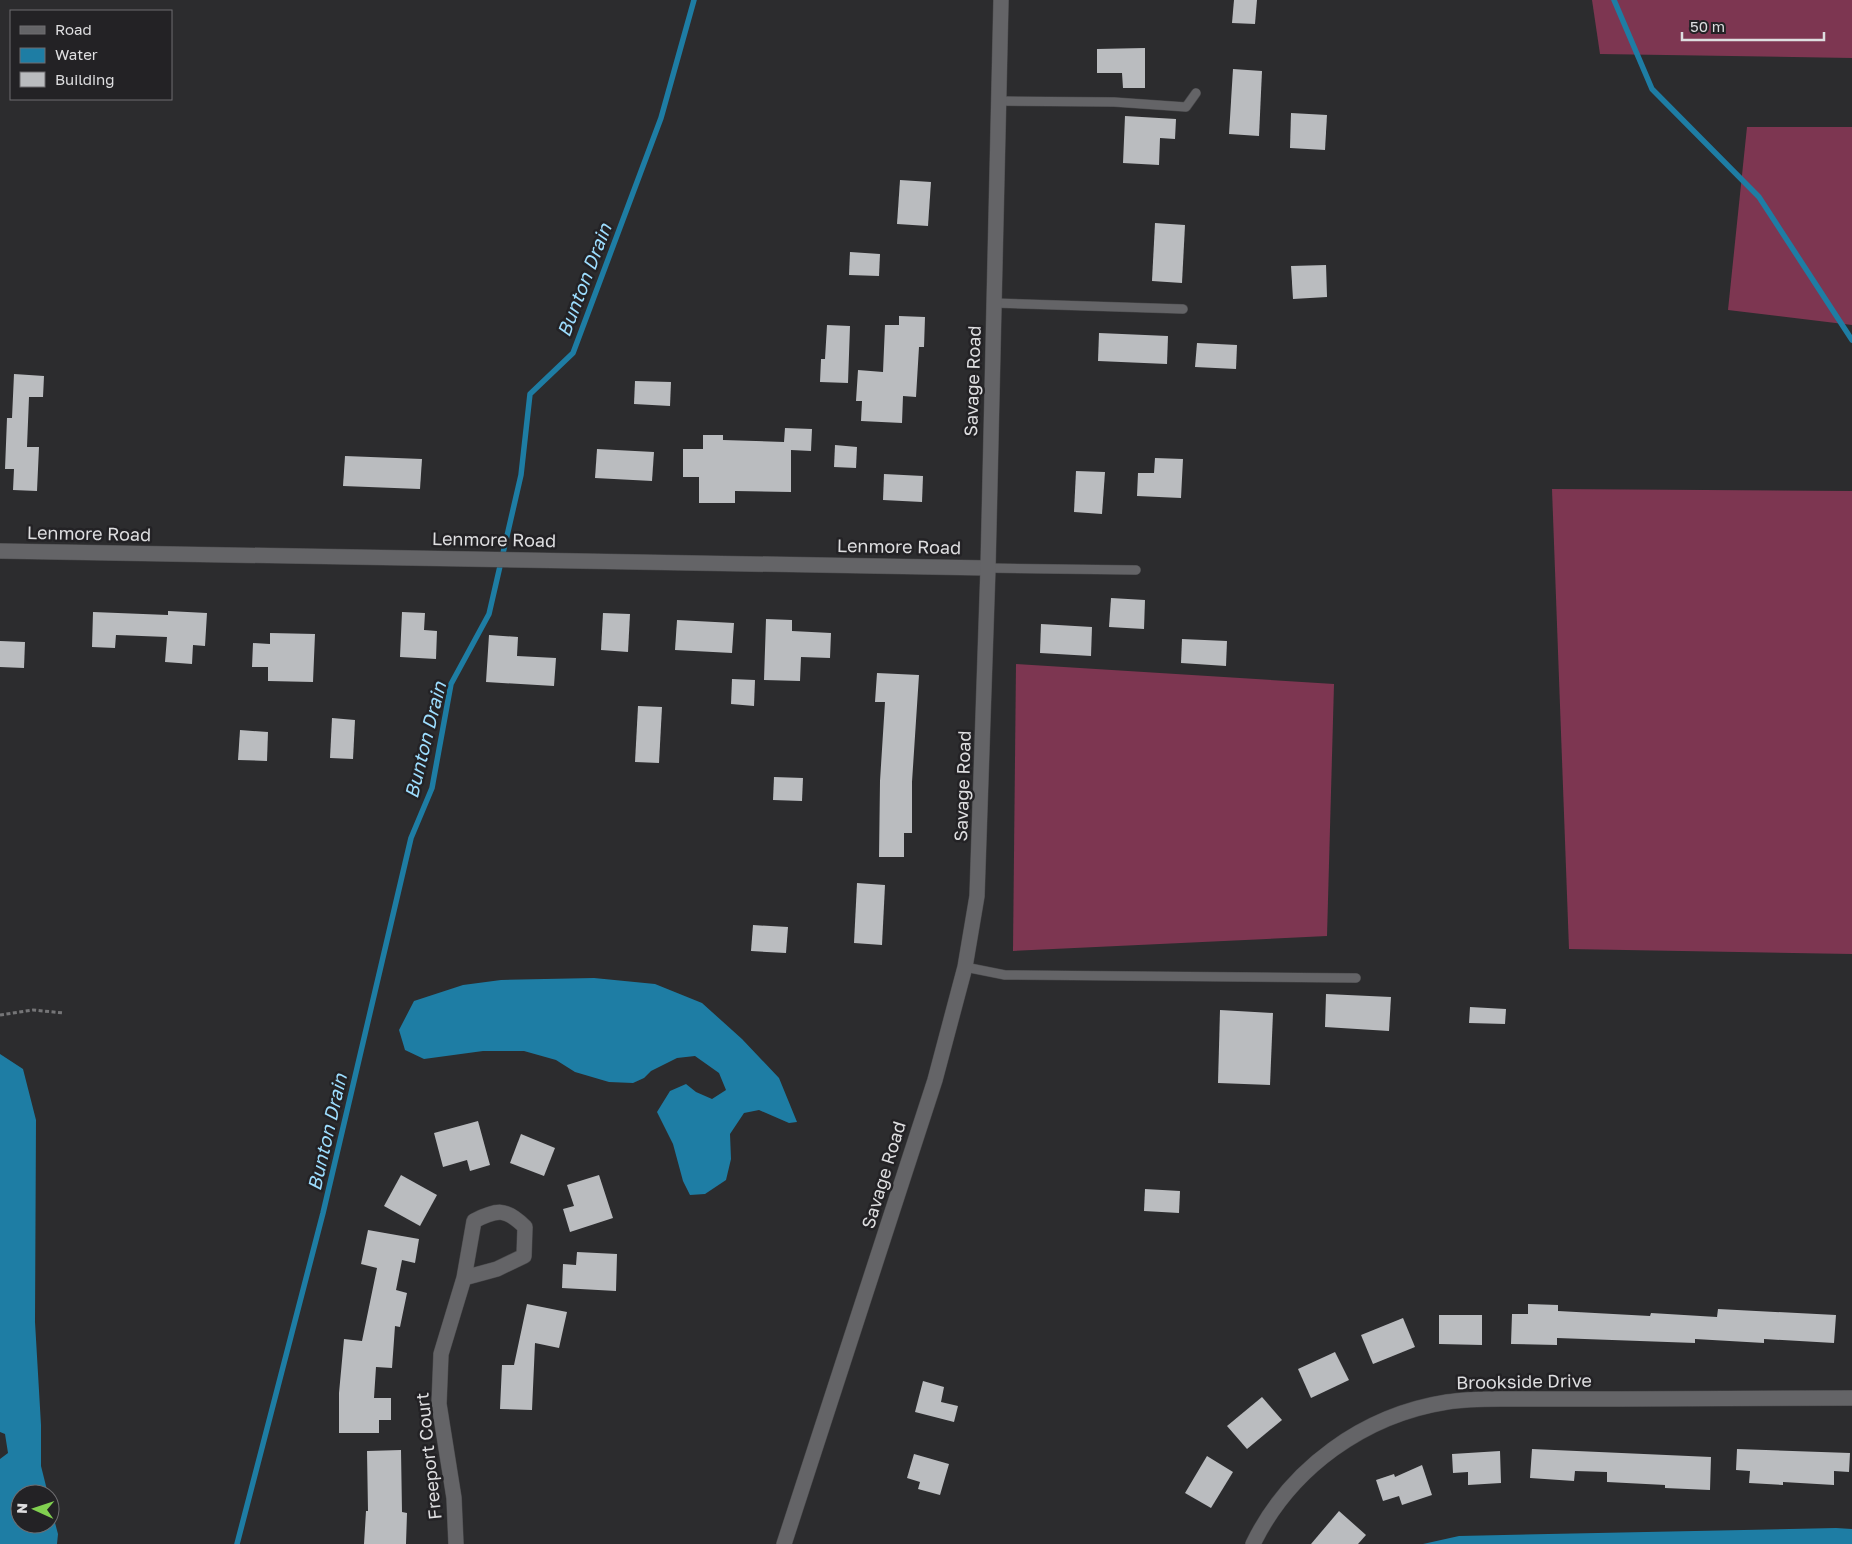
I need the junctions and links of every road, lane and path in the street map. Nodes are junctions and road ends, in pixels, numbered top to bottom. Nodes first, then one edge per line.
1 (1000, 0) edge
2 (1196, 93) dead end
3 (999, 101) junction
4 (994, 303) junction
5 (1183, 309) dead end
6 (0, 551) edge
7 (988, 568) junction
8 (1136, 570) dead end
9 (965, 968) junction
10 (1356, 978) dead end
11 (64, 1013) dead end
12 (0, 1015) edge
13 (464, 1278) junction
14 (1852, 1398) edge
15 (456, 1544) edge
16 (784, 1544) edge
17 (1253, 1544) edge

1 - 3 street, Savage Road
2 - 3 lane
3 - 4 street, Savage Road
4 - 5 lane
4 - 7 street, Savage Road
6 - 7 street, Lenmore Road
7 - 8 lane
7 - 9 street, Savage Road
9 - 10 lane
9 - 16 street, Savage Road
11 - 12 path
13 - 13 street, Freeport Court
13 - 15 street, Freeport Court
14 - 17 street, Brookside Drive

